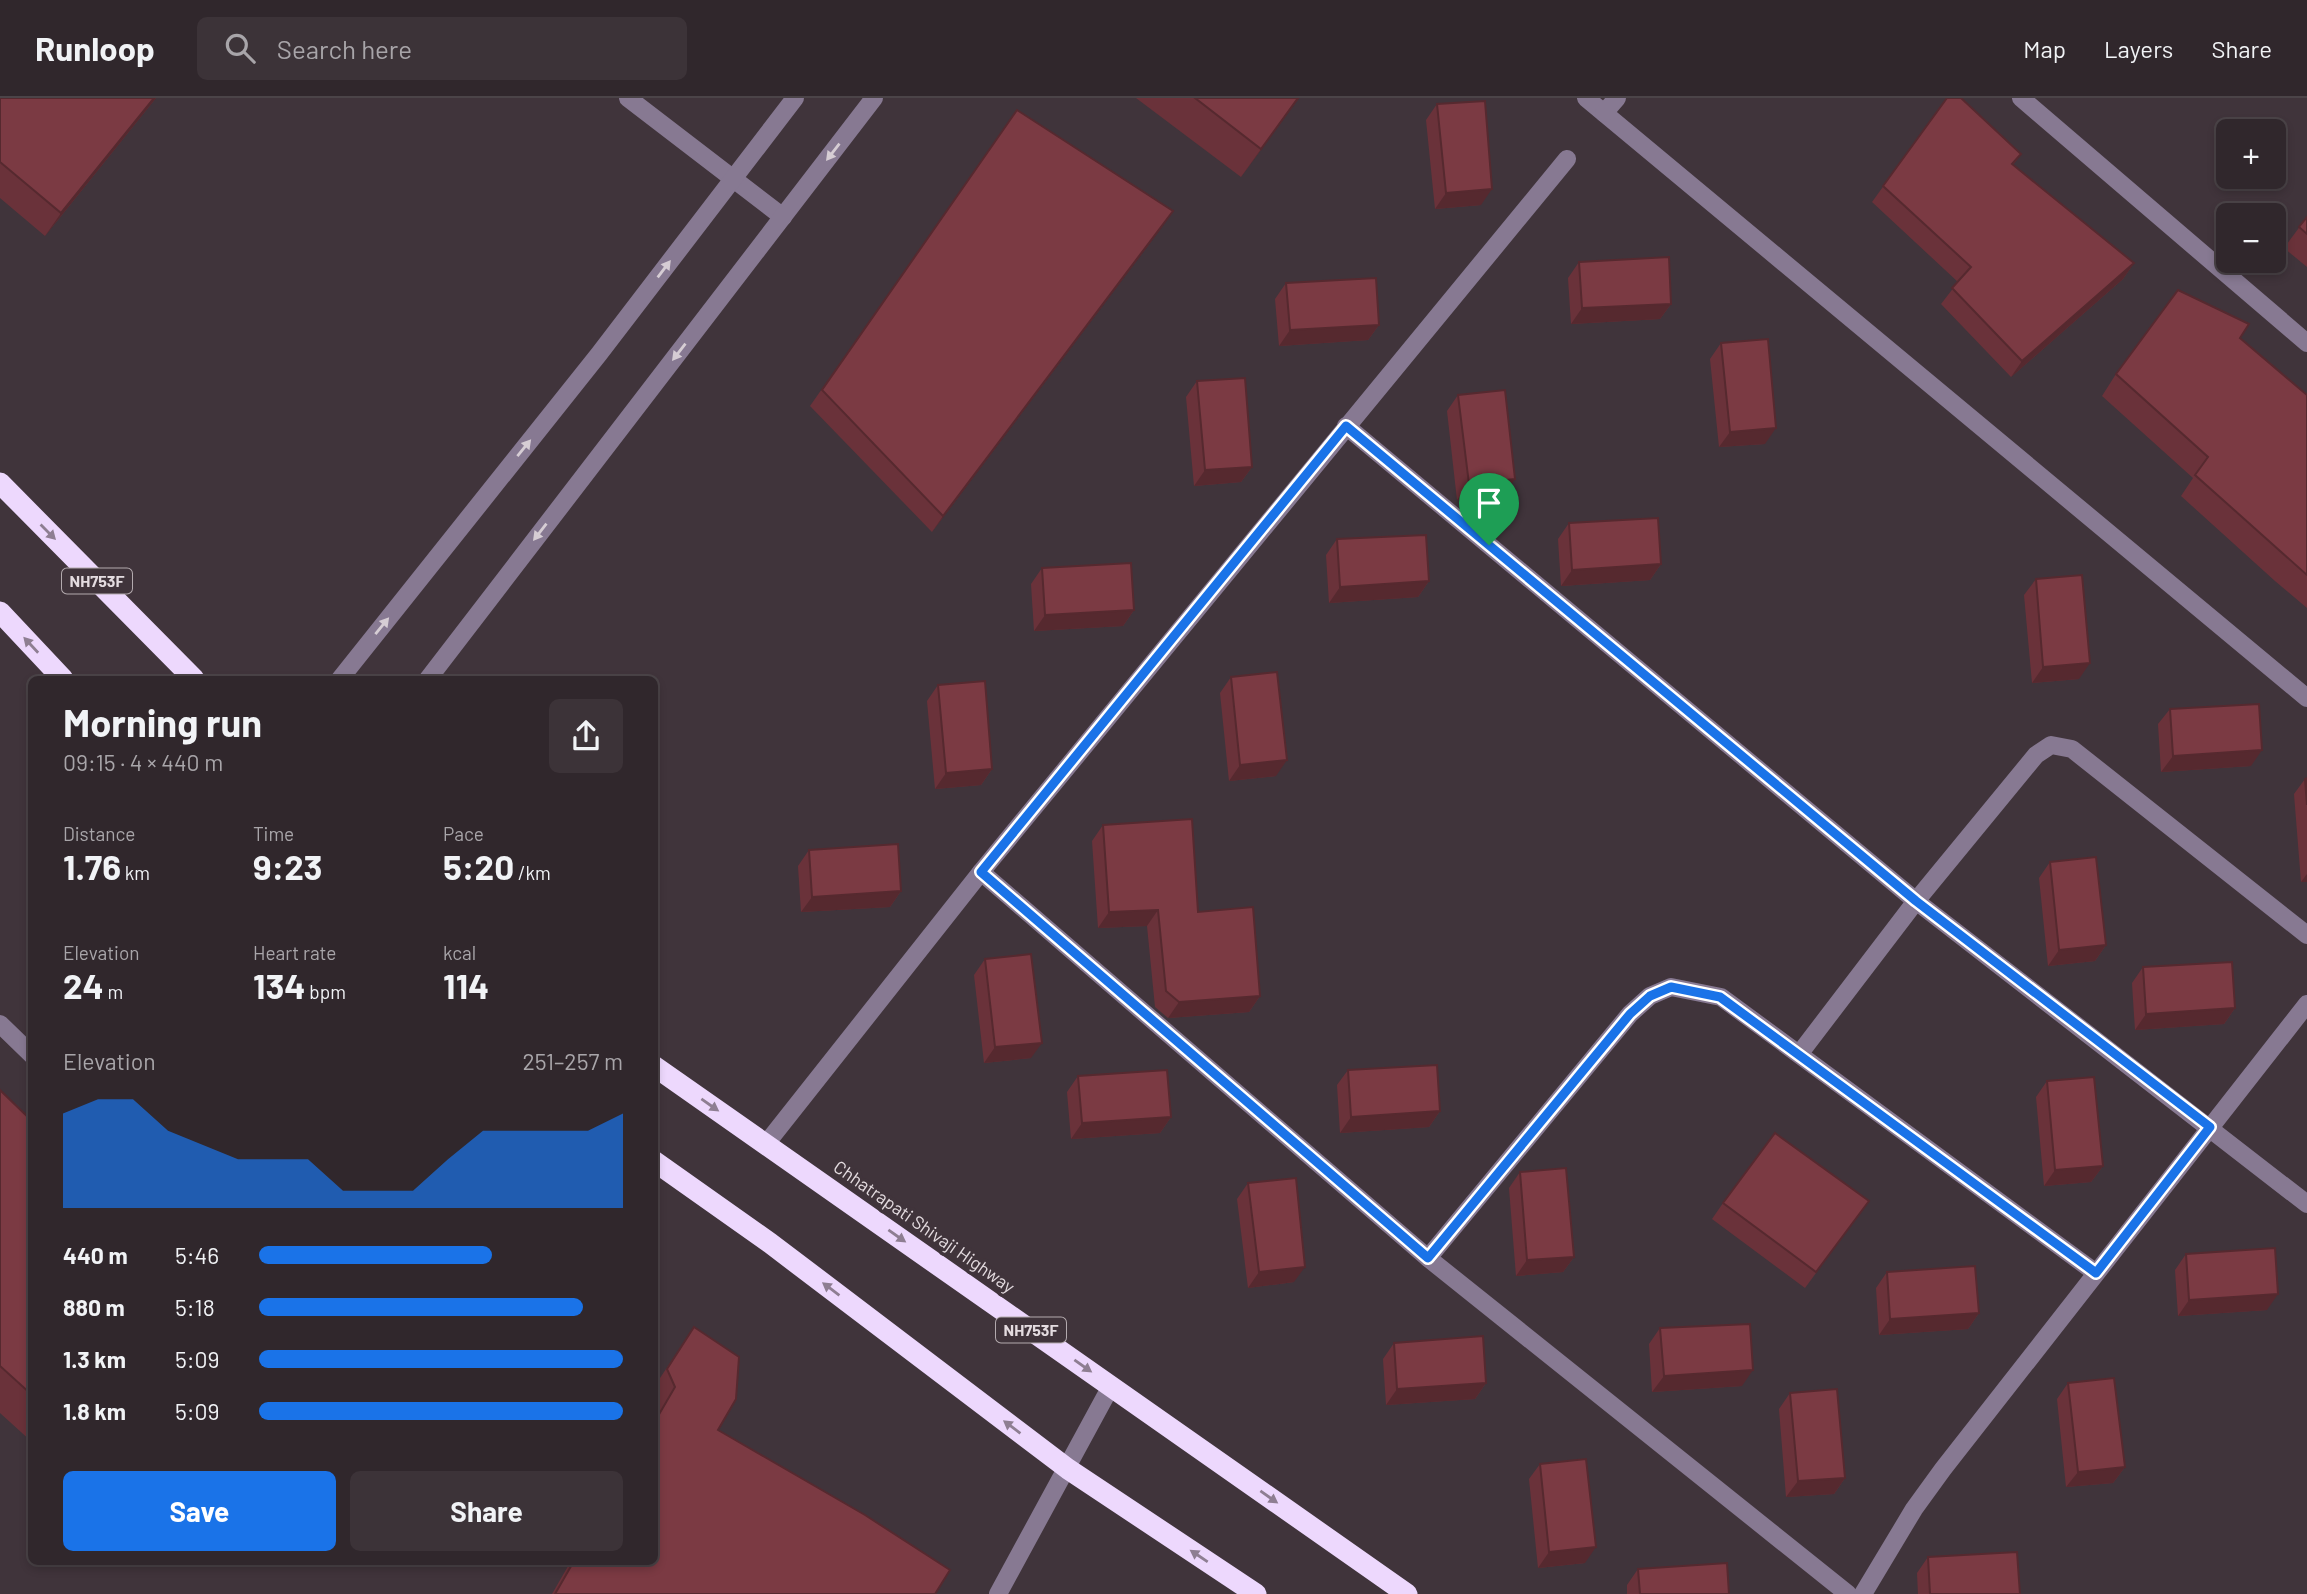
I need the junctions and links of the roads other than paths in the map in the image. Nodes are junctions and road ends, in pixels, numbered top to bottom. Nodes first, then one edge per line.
1 (628, 98) edge
2 (794, 98) edge
3 (874, 98) edge
4 (1586, 98) edge
5 (1618, 98) edge
6 (2021, 98) edge
7 (1604, 113) junction
8 (1567, 159) dead end
9 (733, 178) junction
10 (783, 217) junction
11 (2307, 343) edge
12 (1346, 426) junction
13 (0, 483) edge
14 (0, 612) edge
15 (60, 676) edge
16 (191, 676) edge
17 (342, 676) edge
18 (430, 676) edge
19 (2307, 698) edge
20 (981, 872) junction
21 (1916, 901) junction
22 (2307, 934) edge
23 (2307, 1004) edge
24 (0, 1024) edge
25 (28, 1051) edge
26 (1800, 1053) junction
27 (658, 1069) edge
28 (2210, 1127) junction
29 (766, 1144) junction
30 (658, 1164) edge
31 (2307, 1204) edge
32 (1428, 1258) junction
33 (2096, 1273) junction
34 (1111, 1386) junction
35 (1068, 1469) junction
36 (999, 1594) edge
37 (1256, 1594) edge
38 (1408, 1594) edge
39 (1848, 1594) edge
40 (1863, 1594) edge

1 - 9 street
2 - 9 street
3 -> 10 street
4 - 7 street
5 - 7 street
6 - 11 street
7 - 19 street
8 - 12 street
9 - 10 street
17 -> 9 street
10 -> 18 street
12 - 20 street
12 - 21 street
13 -> 16 highway, NH753F
15 -> 14 highway
20 - 29 street
20 - 32 street
21 - 22 street
21 - 26 street
21 - 28 street
23 - 28 street
24 - 25 street
26 - 32 street
26 - 33 street
27 -> 29 highway, Chhatrapati Shivaji Highway / NH753F
28 - 31 street
28 - 33 street
29 -> 34 highway, Chhatrapati Shivaji Highway / NH753F
35 -> 30 highway
32 - 39 street
33 - 40 street
34 - 35 street
34 -> 38 highway, Chhatrapati Shivaji Highway / NH753F
35 - 36 street
37 -> 35 highway

